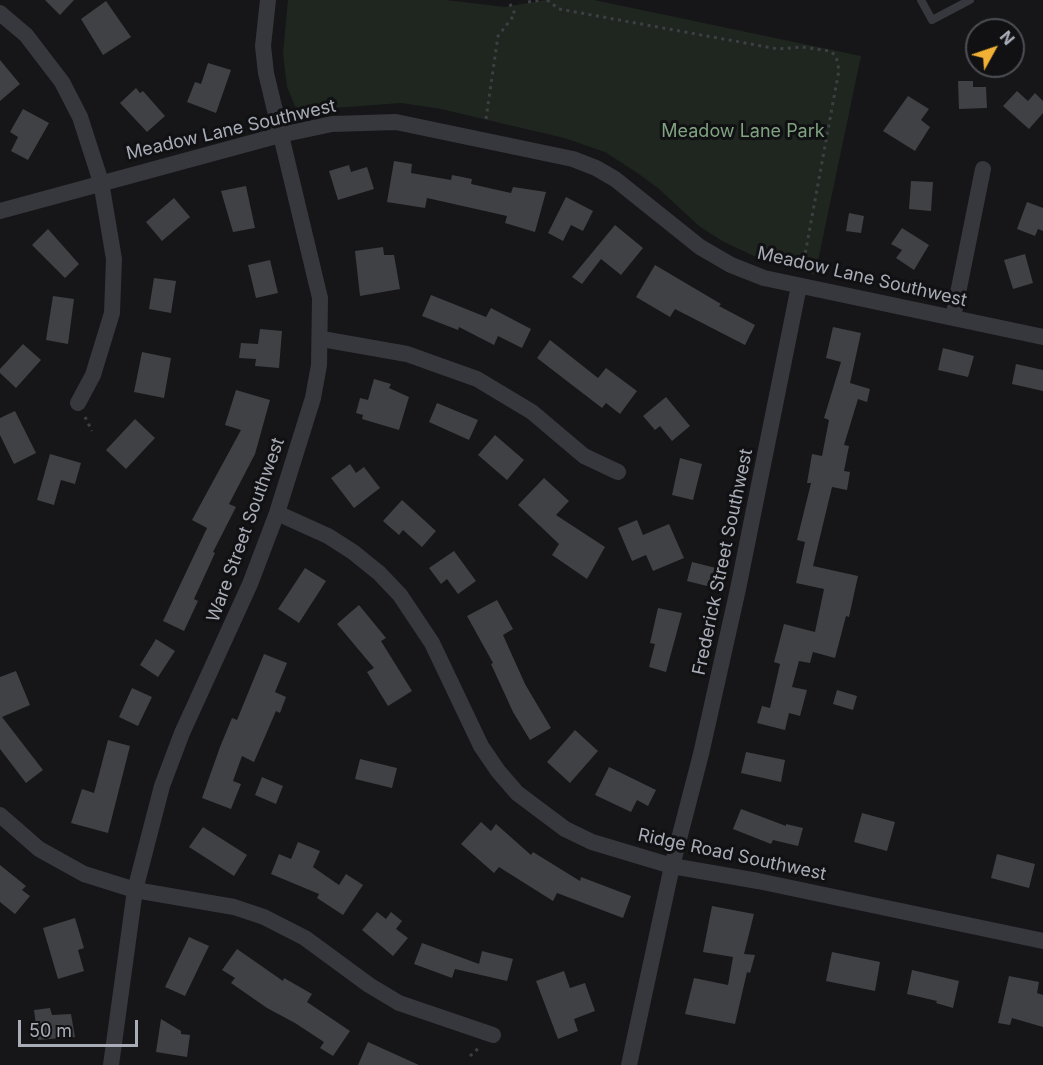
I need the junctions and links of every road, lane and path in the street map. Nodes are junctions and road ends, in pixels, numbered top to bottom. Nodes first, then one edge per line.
1 (268, 0) edge
2 (545, 0) edge
3 (921, 0) edge
4 (970, 0) edge
5 (528, 2) dead end
6 (510, 4) dead end
7 (0, 13) edge
8 (486, 118) dead end
9 (280, 135) junction
10 (983, 169) dead end
11 (100, 182) junction
12 (0, 211) edge
13 (799, 286) junction
14 (953, 318) junction
15 (1043, 337) edge
16 (322, 339) junction
17 (78, 403) dead end
18 (618, 472) dead end
19 (277, 513) junction
20 (0, 815) edge
21 (672, 866) junction
22 (135, 890) junction
23 (1043, 941) edge
24 (493, 1035) dead end
25 (111, 1065) edge
26 (630, 1065) edge

1 - 9 street, Ware Street Southwest
2 - 5 path
2 - 13 path
3 - 4 lane
6 - 8 path
7 - 11 street
9 - 11 street, Meadow Lane Southwest
9 - 13 street, Meadow Lane Southwest
9 - 16 street, Ware Street Southwest
10 - 14 street
11 - 12 street, Meadow Lane Southwest
11 - 17 street
13 - 14 street, Meadow Lane Southwest
13 - 21 street, Frederick Street Southwest
14 - 15 street, Meadow Lane Southwest
16 - 18 street
16 - 19 street, Ware Street Southwest
19 - 21 street, Ridge Road Southwest
19 - 22 street, Ware Street Southwest
20 - 22 street
21 - 23 street, Ridge Road Southwest
21 - 26 street, Frederick Street Southwest
22 - 24 street
22 - 25 street, Ware Street Southwest

